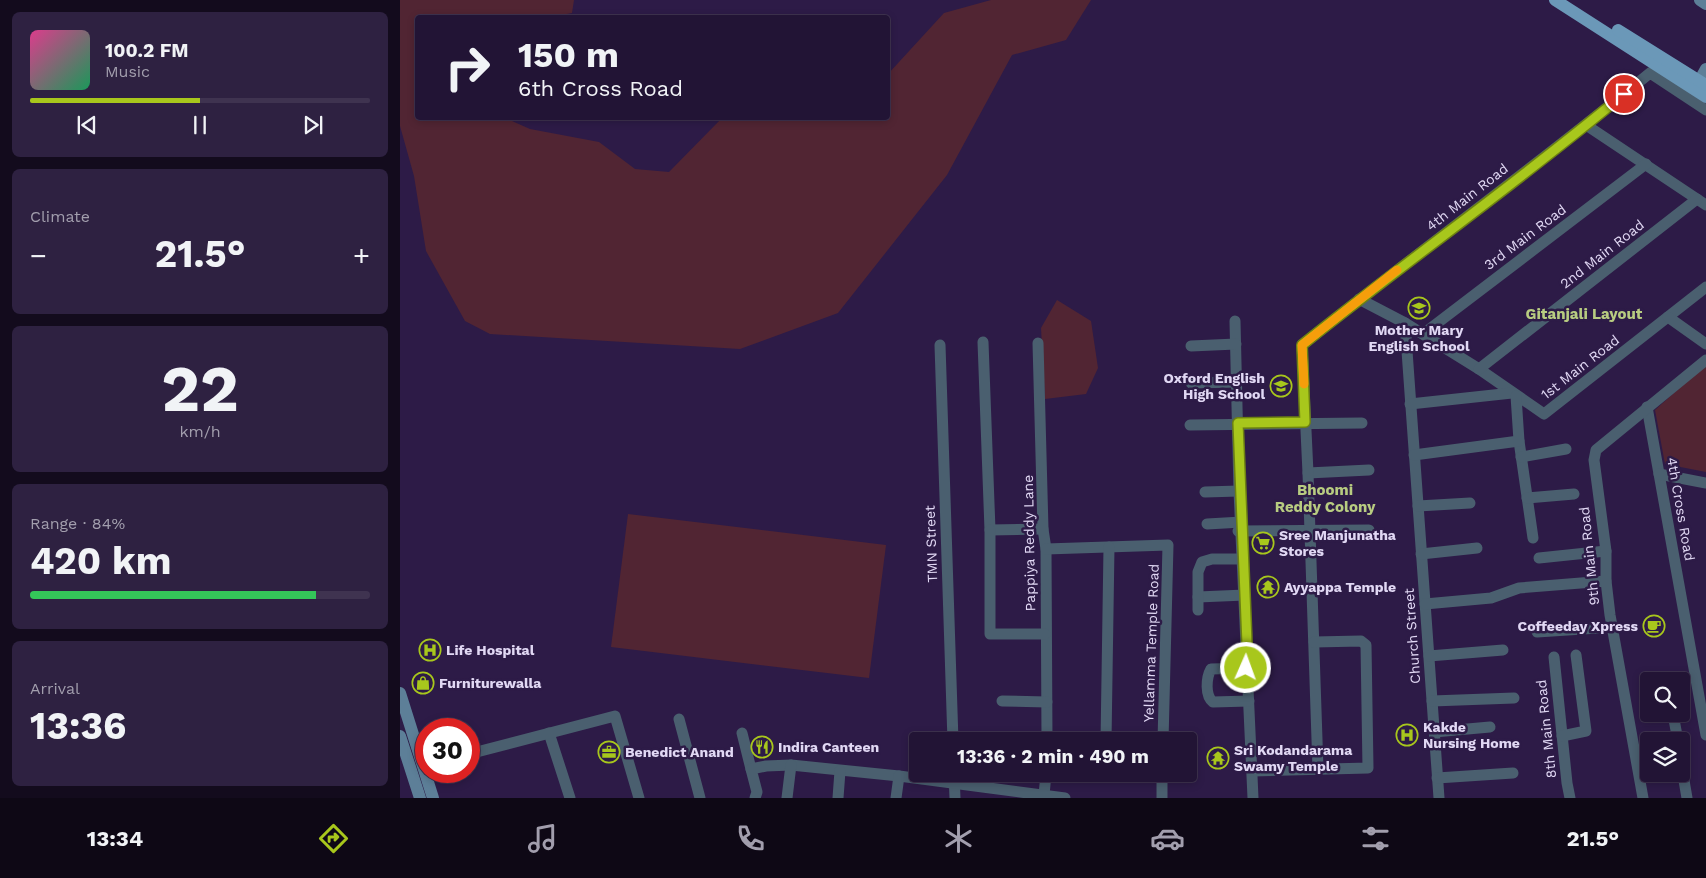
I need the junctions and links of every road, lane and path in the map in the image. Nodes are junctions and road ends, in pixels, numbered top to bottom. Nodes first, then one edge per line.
1 (1555, 0) edge
2 (1569, 0) edge
3 (1700, 0) edge
4 (1706, 4) edge
5 (1706, 69) edge
6 (1654, 72) junction
7 (1700, 85) edge
8 (1706, 97) edge
9 (1706, 110) edge
10 (1586, 125) junction
11 (1646, 164) junction
12 (1701, 202) edge
13 (1706, 287) edge
14 (1359, 299) junction
15 (1668, 317) junction
16 (1235, 321) dead end
17 (1405, 323) junction
18 (1423, 334) junction
19 (983, 342) dead end
20 (1038, 343) dead end
21 (1236, 344) junction
22 (1706, 344) edge
23 (940, 345) dead end
24 (1191, 346) dead end
25 (1706, 360) edge
26 (1479, 369) junction
27 (1237, 382) junction
28 (1191, 383) dead end
29 (1514, 394) junction
30 (1410, 404) junction
31 (1647, 407) junction
32 (1305, 422) junction
33 (1238, 423) junction
34 (1362, 423) dead end
35 (1190, 425) dead end
36 (1519, 441) junction
37 (1566, 449) dead end
38 (1414, 455) junction
39 (1521, 457) junction
40 (1369, 470) dead end
41 (1308, 473) junction
42 (1660, 474) junction
43 (1706, 483) edge
44 (1205, 492) dead end
45 (1574, 494) dead end
46 (1527, 498) junction
47 (1470, 503) dead end
48 (1418, 506) junction
49 (1239, 521) junction
50 (1207, 524) dead end
51 (1043, 529) junction
52 (990, 530) junction
53 (1369, 530) dead end
54 (1310, 532) junction
55 (1533, 538) dead end
56 (1109, 547) junction
57 (1478, 548) dead end
58 (1046, 549) junction
59 (1606, 551) junction
60 (1421, 554) junction
61 (1538, 558) dead end
62 (1606, 581) junction
63 (1242, 595) junction
64 (1198, 597) junction
65 (1425, 604) junction
66 (1198, 610) dead end
67 (1612, 627) junction
68 (1538, 632) dead end
69 (1046, 634) junction
70 (1314, 642) junction
71 (1503, 650) dead end
72 (1576, 655) dead end
73 (1428, 656) junction
74 (1554, 657) dead end
75 (1247, 677) junction
76 (400, 693) edge
77 (1514, 698) dead end
78 (1002, 701) dead end
79 (1249, 701) junction
80 (1432, 701) junction
81 (1046, 702) junction
82 (679, 719) dead end
83 (1490, 728) dead end
84 (953, 732) edge
85 (1047, 732) edge
86 (1106, 732) edge
87 (1163, 732) edge
88 (1434, 732) junction
89 (549, 733) junction
90 (742, 733) dead end
91 (1706, 735) edge
92 (400, 736) edge
93 (1562, 736) junction
94 (415, 739) edge
95 (480, 751) edge
96 (791, 765) junction
97 (1318, 768) junction
98 (751, 769) junction
99 (840, 771) junction
100 (1252, 771) junction
101 (1513, 773) dead end
102 (899, 776) junction
103 (909, 776) edge
104 (1437, 778) junction
105 (954, 782) edge
106 (975, 782) edge
107 (1045, 782) edge
108 (1162, 782) edge
109 (1684, 782) edge
110 (429, 783) edge
111 (1044, 795) junction
112 (420, 798) edge
113 (433, 798) edge
114 (570, 798) edge
115 (639, 798) edge
116 (700, 798) edge
117 (755, 798) edge
118 (788, 798) edge
119 (838, 798) edge
120 (896, 798) edge
121 (955, 798) edge
122 (1060, 798) edge
123 (1162, 798) edge
124 (1252, 798) edge
125 (1439, 798) edge
126 (1570, 798) edge
127 (1643, 798) edge
128 (1687, 798) edge

1 - 6 main road
2 - 7 main road
3 - 4 main road
5 - 7 main road
6 - 7 main road
6 - 9 street
6 - 10 street, 4th Main Road
7 - 8 main road
10 - 11 street
10 - 14 street, 4th Main Road
11 - 12 street
11 - 18 street, 3rd Main Road
12 - 26 street, 2nd Main Road
13 - 15 street, 1st Main Road
14 - 17 street
14 - 32 street, 4th Main Road
15 - 22 street
15 - 29 street, 1st Main Road
16 - 21 street
17 - 18 street
17 - 30 street, Church Street
18 - 26 street
19 - 52 street
20 - 51 street, Pappiya Reddy Lane
21 - 24 street
21 - 27 street
23 - 84 street, TMN Street
25 - 31 street, 9th Main Road
26 - 29 street
27 - 28 street
27 - 33 street
29 - 30 street
29 - 36 street
30 - 38 street, Church Street
31 - 42 street, 4th Cross Road
31 - 59 street, 9th Main Road
32 - 33 street
32 - 34 street
32 - 41 street
33 - 35 street
33 - 49 street
36 - 38 street
36 - 39 street
37 - 39 street
38 - 48 street, Church Street
39 - 46 street
40 - 41 street
41 - 54 street
42 - 43 street
42 - 91 street, 4th Cross Road
44 - 49 street
45 - 46 street
46 - 55 street
47 - 48 street
48 - 60 street, Church Street
49 - 50 street
49 - 54 street
49 - 63 street
49 - 64 street
51 - 52 street
51 - 58 street, Pappiya Reddy Lane
52 - 69 street
53 - 54 street
54 - 70 street
56 - 58 street
56 - 86 street
56 - 87 street, Yellamma Temple Road
57 - 60 street
58 - 69 street, Pappiya Reddy Lane
59 - 61 street
59 - 62 street, 9th Main Road
60 - 65 street, Church Street
62 - 65 street
62 - 67 street, 9th Main Road
63 - 64 street
63 - 75 street
64 - 66 street
65 - 73 street, Church Street
67 - 68 street
67 - 127 street, 9th Main Road
69 - 81 street, Pappiya Reddy Lane
70 - 97 street
70 - 97 street
71 - 73 street
72 - 93 street
73 - 80 street, Church Street
74 - 93 street, 8th Main Road
75 - 79 street
75 - 79 street
76 - 94 main road
77 - 80 street
78 - 81 street
79 - 100 street
80 - 88 street, Church Street
81 - 85 street, Pappiya Reddy Lane
82 - 116 street
83 - 88 street
88 - 104 street, Church Street
89 - 95 street
89 - 114 street
89 - 115 street
90 - 98 street
92 - 112 main road
93 - 126 street, 8th Main Road
96 - 98 street
96 - 99 street
96 - 118 street
97 - 100 street
98 - 117 street
99 - 102 street
99 - 119 street
100 - 124 street
101 - 104 street
102 - 103 street
102 - 120 street
104 - 125 street, Church Street
105 - 121 street
106 - 111 street
107 - 111 street
108 - 123 street
109 - 128 street
110 - 113 main road
111 - 122 street

